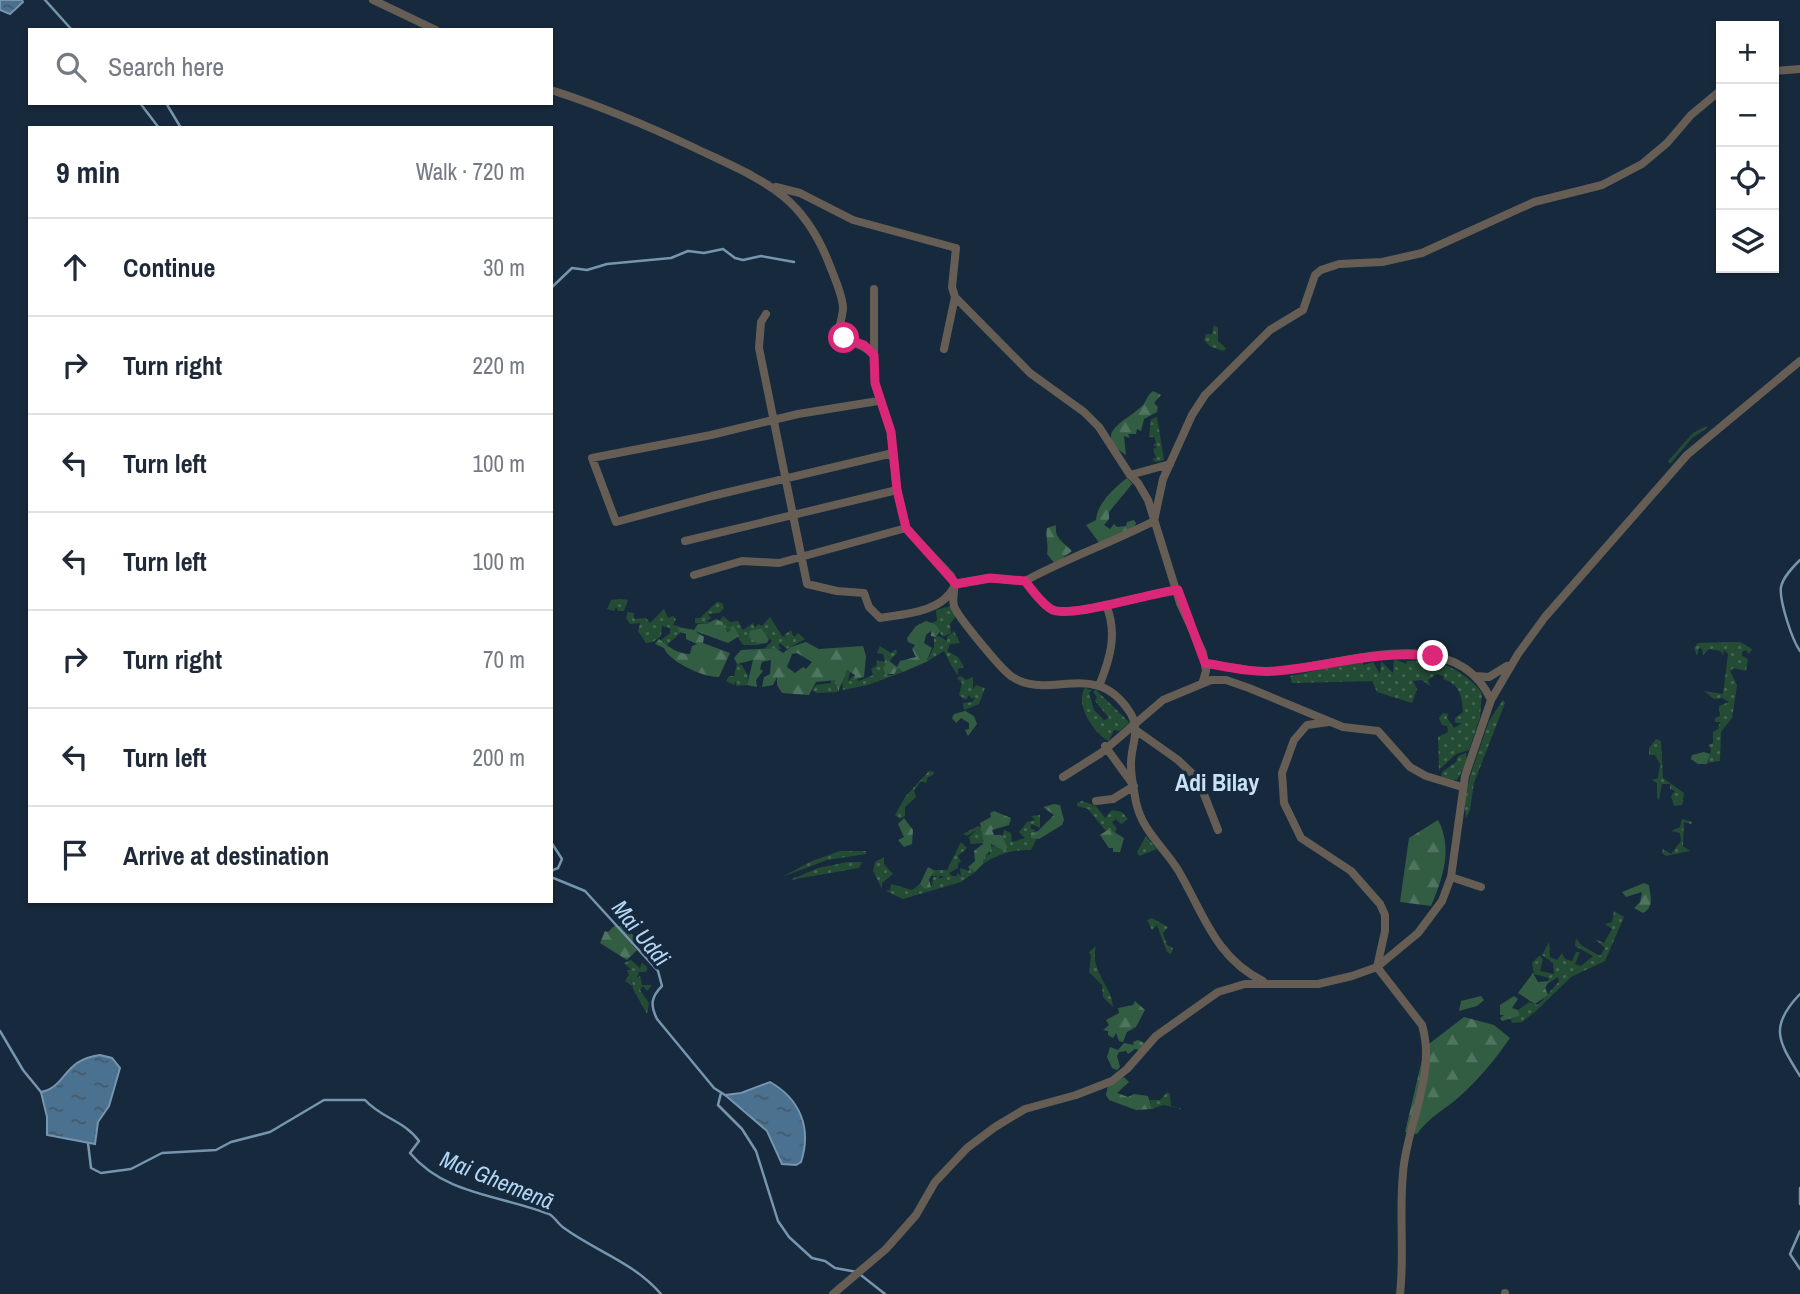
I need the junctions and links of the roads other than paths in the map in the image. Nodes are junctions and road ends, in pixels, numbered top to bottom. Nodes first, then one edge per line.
1 (373, 0) edge
2 (432, 28) edge
3 (1800, 69) edge
4 (1779, 71) edge
5 (553, 91) edge
6 (1716, 94) edge
7 (770, 185) junction
8 (874, 289) dead end
9 (955, 297) junction
10 (766, 314) dead end
11 (944, 349) dead end
12 (874, 355) junction
13 (1800, 361) edge
14 (878, 401) junction
15 (774, 419) junction
16 (893, 453) junction
17 (1170, 464) junction
18 (1129, 475) junction
19 (785, 478) junction
20 (897, 490) junction
21 (793, 514) junction
22 (1154, 521) junction
23 (906, 528) junction
24 (685, 541) dead end
25 (802, 557) junction
26 (694, 575) dead end
27 (1025, 581) junction
28 (956, 584) junction
29 (1178, 590) junction
30 (1106, 606) junction
31 (1513, 662) junction
32 (1205, 663) junction
33 (1475, 676) junction
34 (1203, 681) junction
35 (1099, 686) junction
36 (1491, 700) junction
37 (1329, 722) junction
38 (1135, 726) junction
39 (1105, 746) junction
40 (1063, 777) dead end
41 (1134, 786) junction
42 (1462, 787) junction
43 (1096, 801) dead end
44 (1218, 830) dead end
45 (1451, 877) junction
46 (1481, 887) dead end
47 (1377, 967) junction
48 (1266, 983) junction
49 (833, 1294) edge
50 (1400, 1294) edge

1 - 2 street
3 - 4 street
5 - 7 street
6 - 17 street
7 - 9 street
7 - 12 street
8 - 12 street
9 - 11 street
9 - 18 street
10 - 15 street
12 - 14 street
13 - 31 street
14 - 15 street
14 - 16 street
15 - 19 street
15 - 19 street
16 - 19 street
16 - 20 street
17 - 18 street
17 - 22 street
18 - 22 street
19 - 21 street
20 - 21 street
20 - 23 street
21 - 24 street
21 - 25 street
22 - 27 street
22 - 29 street
23 - 25 street
23 - 28 street
25 - 26 street
25 - 28 street
27 - 28 street
27 - 30 street
28 - 35 street
29 - 30 street
29 - 32 street
30 - 35 street
31 - 33 street
31 - 36 street
32 - 33 street
32 - 34 street
33 - 36 street
34 - 37 street
34 - 38 street
35 - 38 street
36 - 42 street
37 - 42 street
37 - 47 street
38 - 39 street
38 - 41 street
38 - 44 street
39 - 40 street
39 - 41 street
41 - 43 street
41 - 48 street
42 - 45 street
45 - 46 street
45 - 47 street
47 - 48 street
47 - 50 street
48 - 49 street

